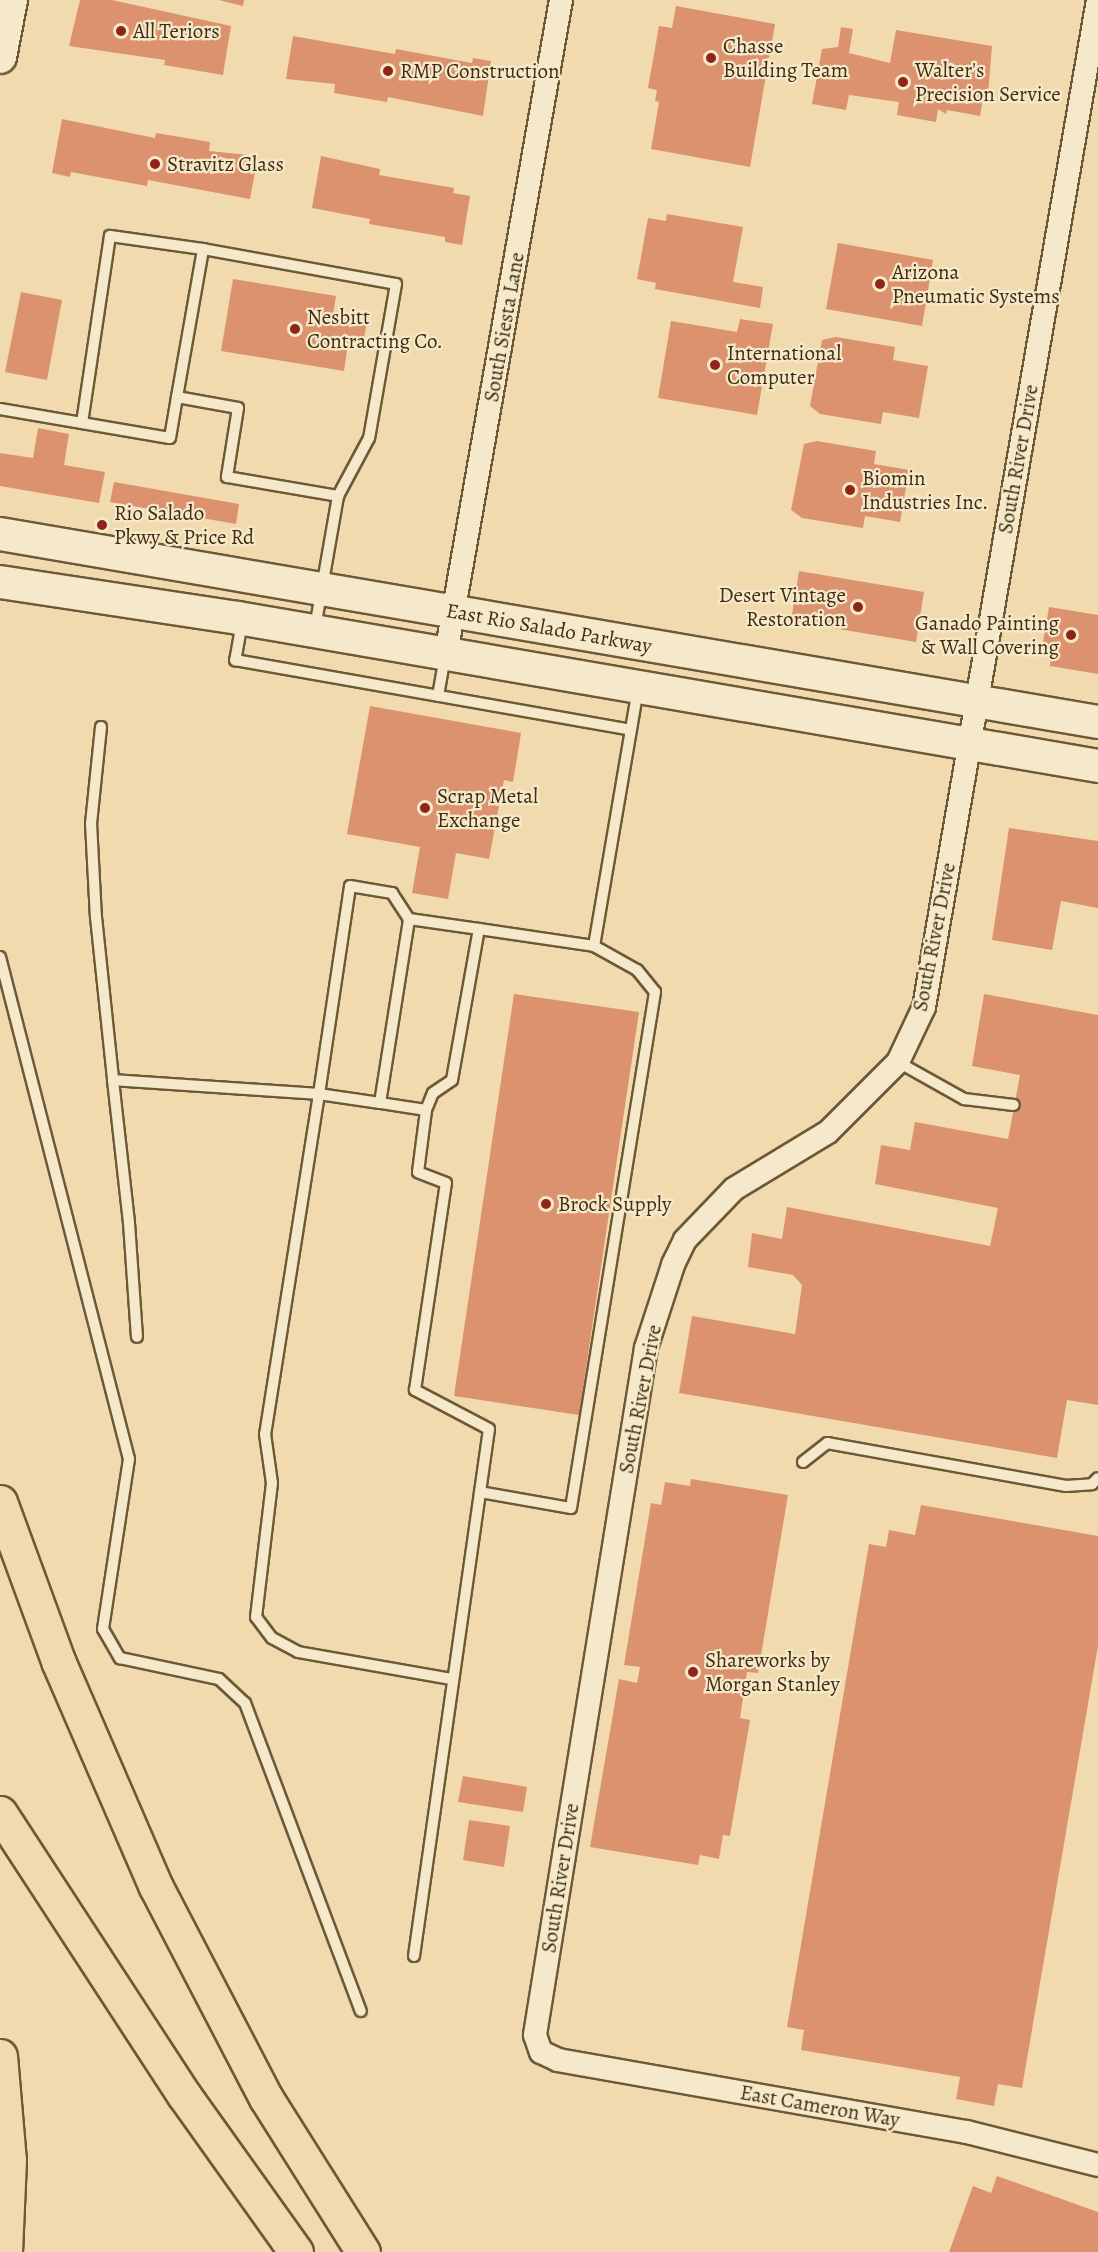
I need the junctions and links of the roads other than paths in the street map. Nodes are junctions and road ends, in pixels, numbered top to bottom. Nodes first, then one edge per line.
1 (11, 0) edge
2 (561, 0) edge
3 (1098, 0) edge
4 (0, 57) edge
5 (203, 249) junction
6 (177, 397) junction
7 (0, 409) edge
8 (82, 423) junction
9 (338, 496) junction
10 (0, 534) edge
11 (0, 582) edge
12 (322, 588) junction
13 (453, 611) junction
14 (243, 619) junction
15 (315, 632) junction
16 (446, 654) junction
17 (638, 688) junction
18 (438, 696) junction
19 (975, 701) junction
20 (1098, 722) edge
21 (101, 727) dead end
22 (630, 730) junction
23 (969, 744) junction
24 (1098, 766) edge
25 (409, 919) junction
26 (479, 929) junction
27 (594, 946) junction
28 (0, 957) edge
29 (898, 1062) junction
30 (113, 1080) junction
31 (319, 1094) junction
32 (380, 1103) junction
33 (1014, 1105) dead end
34 (426, 1110) junction
35 (136, 1337) dead end
36 (804, 1462) dead end
37 (1098, 1478) edge
38 (480, 1492) junction
39 (0, 1502) edge
40 (451, 1679) junction
41 (0, 1813) edge
42 (414, 1956) dead end
43 (361, 2011) dead end
44 (541, 2052) joint
45 (0, 2056) edge
46 (1098, 2165) edge
47 (5, 2252) edge
48 (296, 2252) edge
49 (363, 2252) edge

1 - 4 main road
2 - 13 street, South Siesta Lane
3 - 19 street, South River Drive
5 - 6 lane
5 - 8 lane
5 - 9 lane
6 - 8 lane
6 - 9 lane
7 - 8 lane
9 - 12 lane
10 - 12 main road, East Rio Salado Parkway
11 - 14 main road, East Rio Salado Parkway
12 - 13 main road, East Rio Salado Parkway
12 - 15 lane
13 - 16 street, South Siesta Lane
13 - 19 main road, East Rio Salado Parkway
14 - 15 main road, East Rio Salado Parkway
14 - 18 lane
15 - 16 main road, East Rio Salado Parkway
16 - 17 main road, East Rio Salado Parkway
16 - 18 lane
17 - 22 lane
17 - 23 main road, East Rio Salado Parkway
18 - 22 lane
19 - 20 main road, East Rio Salado Parkway
19 - 23 street, South River Drive
21 - 30 lane
22 - 27 lane
23 - 24 main road
23 - 29 street, South River Drive
25 - 26 lane
25 - 31 lane
25 - 32 lane
26 - 27 lane
26 - 34 lane
27 - 38 lane
28 - 43 lane
29 - 33 lane
29 - 44 street, South River Drive
30 - 31 lane
30 - 35 lane
31 - 32 lane
31 - 40 lane
32 - 34 lane
34 - 38 lane
36 - 37 lane
38 - 40 lane
39 - 49 highway
40 - 42 lane
41 - 48 highway
44 - 46 street, East Cameron Way
45 - 47 highway

